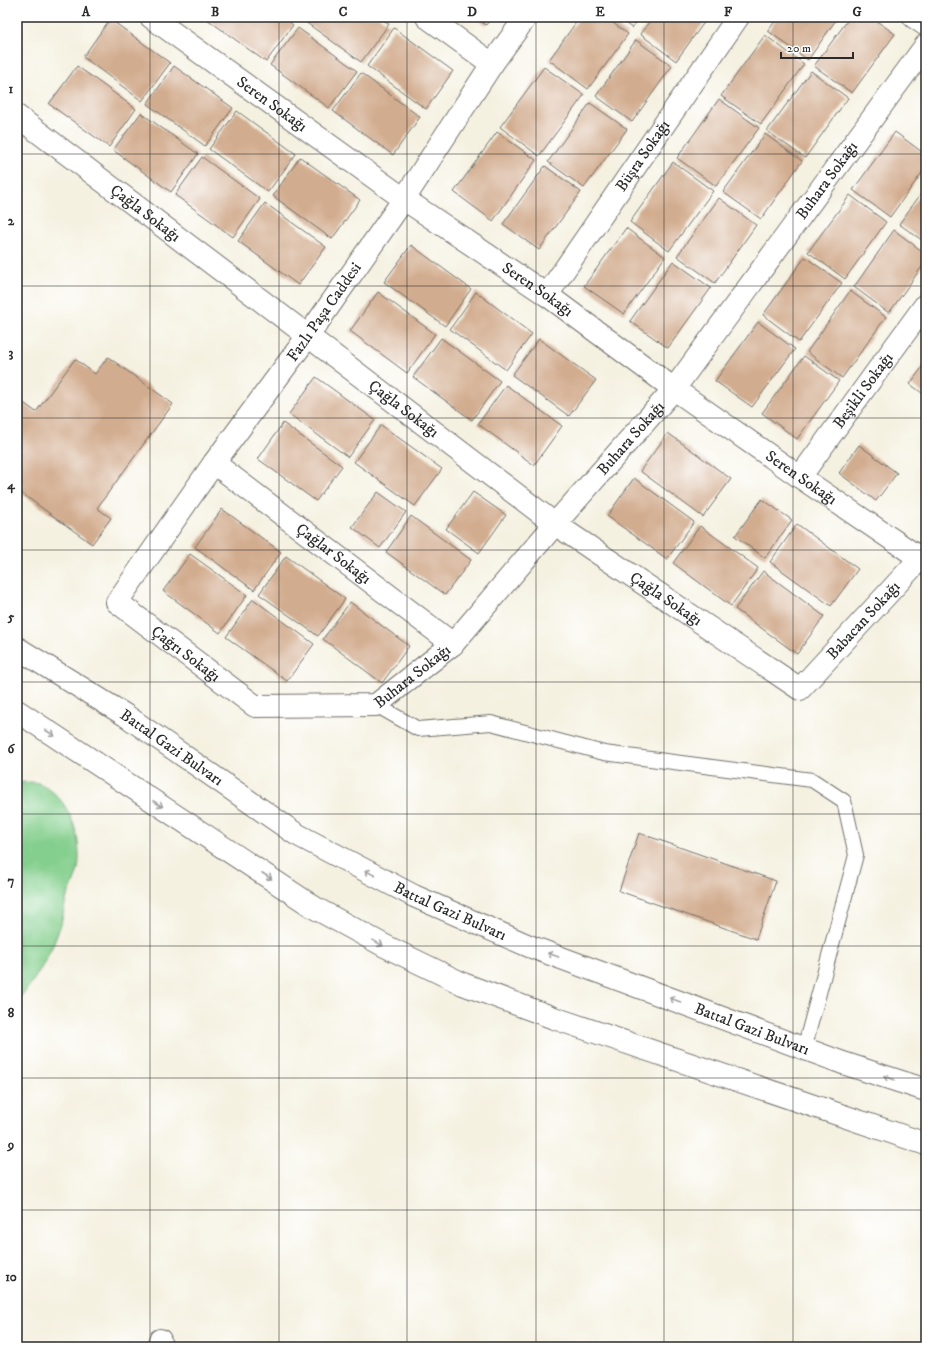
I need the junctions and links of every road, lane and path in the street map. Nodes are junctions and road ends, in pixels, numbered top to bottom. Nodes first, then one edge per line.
1 (151, 17) edge
2 (427, 17) edge
3 (526, 17) edge
4 (738, 17) edge
5 (914, 17) edge
6 (926, 25) edge
7 (926, 45) edge
8 (492, 64) junction
9 (17, 116) edge
10 (404, 199) junction
11 (547, 296) junction
12 (926, 304) edge
13 (308, 336) junction
14 (674, 389) junction
15 (214, 463) junction
16 (800, 477) junction
17 (555, 524) junction
18 (924, 557) edge
19 (116, 602) joint
20 (453, 644) junction
21 (17, 648) edge
22 (800, 690) joint
23 (376, 705) junction
24 (255, 706) joint
25 (17, 711) edge
26 (804, 1048) junction
27 (926, 1090) edge
28 (926, 1144) edge

1 - 10 street, Seren Sokağı
2 - 8 street
3 - 8 street, Fazlı Paşa Caddesi
4 - 11 street, Büşra Sokağı
5 - 6 street
7 - 14 street, Buhara Sokağı
8 - 10 street, Fazlı Paşa Caddesi
9 - 13 street, Çağla Sokağı
10 - 11 street, Seren Sokağı
10 - 13 street, Fazlı Paşa Caddesi
11 - 14 street, Seren Sokağı
12 - 16 street, Beşikli Sokağı
13 - 15 street, Fazlı Paşa Caddesi
13 - 17 street, Çağla Sokağı
14 - 16 street, Seren Sokağı
14 - 17 street, Buhara Sokağı
15 - 19 street, Fazlı Paşa Caddesi
15 - 20 street, Çağlar Sokağı
16 - 18 street, Seren Sokağı
17 - 20 street, Buhara Sokağı
17 - 22 street, Çağla Sokağı
18 - 22 street, Babacan Sokağı
19 - 24 street, Çağrı Sokağı
20 - 23 street, Buhara Sokağı
26 -> 21 street, Battal Gazi Bulvarı
23 - 24 street, Buhara Sokağı
23 - 26 lane
25 -> 28 street
27 -> 26 street, Battal Gazi Bulvarı

